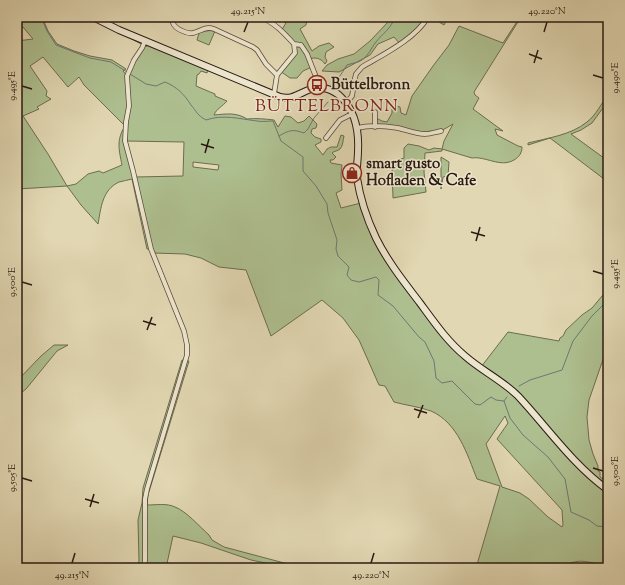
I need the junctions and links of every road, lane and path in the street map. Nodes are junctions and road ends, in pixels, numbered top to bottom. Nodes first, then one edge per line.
1 (93, 17) edge
2 (174, 17) edge
3 (260, 17) edge
4 (428, 17) edge
5 (145, 41) junction
6 (294, 44) junction
7 (277, 75) junction
8 (316, 87) junction
9 (274, 94) junction
10 (346, 103) junction
11 (376, 112) dead end
12 (352, 114) junction
13 (375, 127) junction
14 (357, 128) junction
15 (440, 131) dead end
16 (326, 138) dead end
17 (608, 490) edge
18 (144, 568) edge

1 - 5 street
2 - 7 street
3 - 6 street
4 - 10 street
5 - 9 street
5 - 18 street
6 - 7 street
6 - 8 street
7 - 9 street
8 - 9 street
8 - 10 street
10 - 12 street
11 - 13 street
12 - 14 street
12 - 16 street
13 - 14 street
13 - 15 street
14 - 17 street

